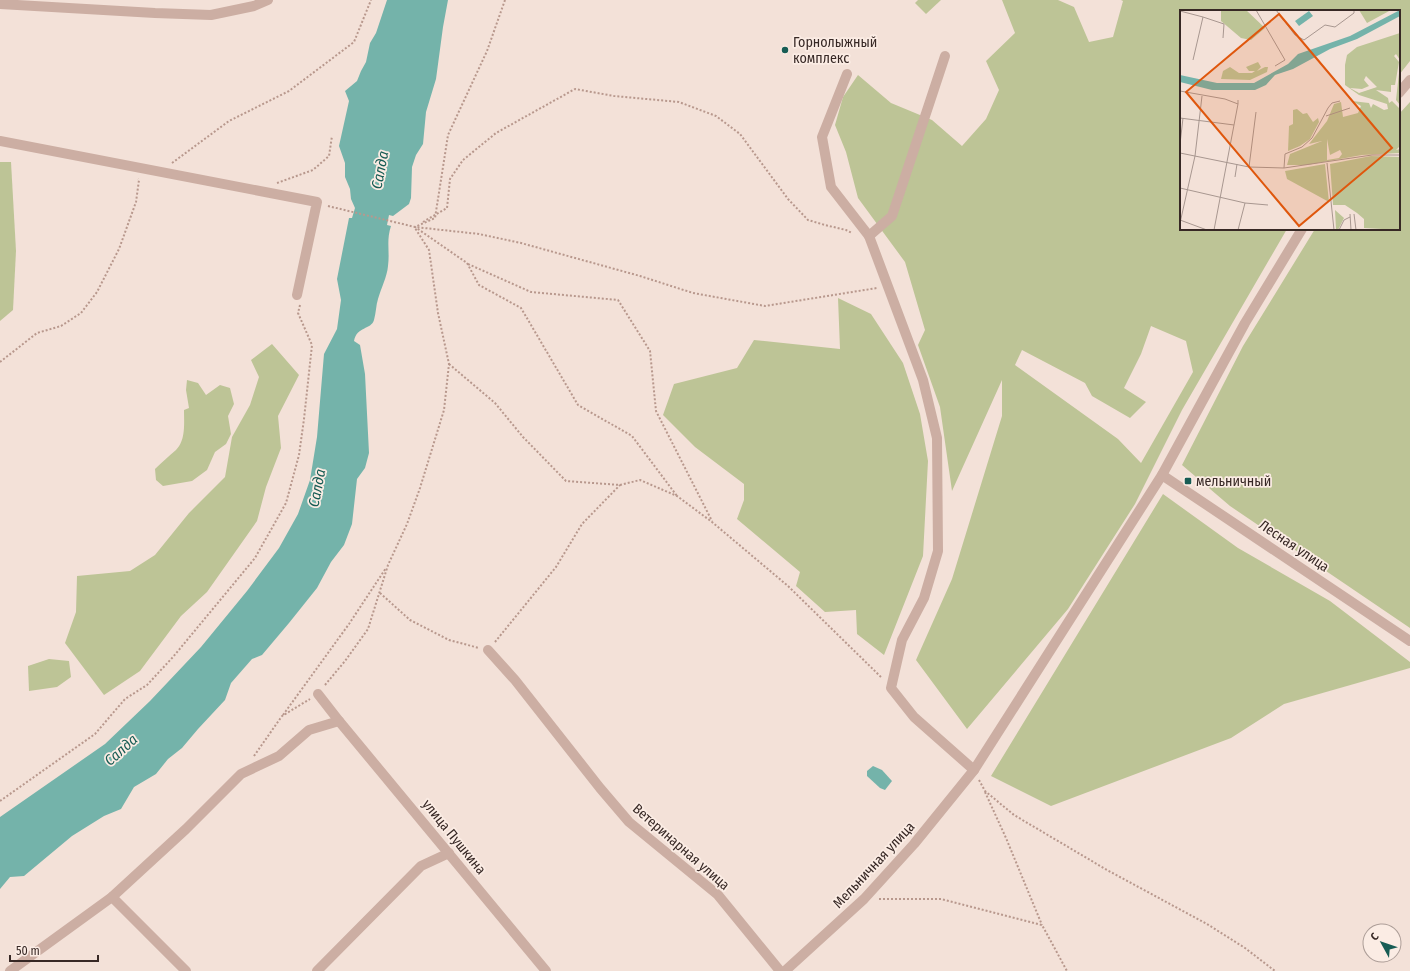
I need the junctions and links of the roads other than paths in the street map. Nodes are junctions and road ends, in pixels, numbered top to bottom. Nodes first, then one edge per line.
1 (268, 0) edge
2 (0, 4) edge
3 (944, 56) dead end
4 (847, 74) dead end
5 (1410, 80) edge
6 (1400, 92) edge
7 (0, 141) edge
8 (1301, 230) edge
9 (869, 236) junction
10 (300, 297) road end
11 (1162, 475) junction
12 (1410, 641) edge
13 (488, 650) road end
14 (318, 694) road end
15 (339, 721) junction
16 (974, 770) junction
17 (449, 853) junction
18 (112, 897) junction
19 (10, 971) edge
20 (186, 971) edge
21 (317, 971) edge
22 (546, 971) edge
23 (780, 971) edge
24 (785, 971) edge

1 - 2 street
3 - 9 street
4 - 9 street
5 - 6 street
7 - 10 street
8 - 11 street, Мельничная улица
9 - 16 street
11 - 12 street, Лесная улица
11 - 16 street, Мельничная улица
13 - 23 street, Ветеринарная улица
14 - 15 street, улица Пушкина
15 - 17 street, улица Пушкина
15 - 18 street
16 - 24 street, Мельничная улица
17 - 21 street
17 - 22 street, улица Пушкина
18 - 19 street
18 - 20 street

